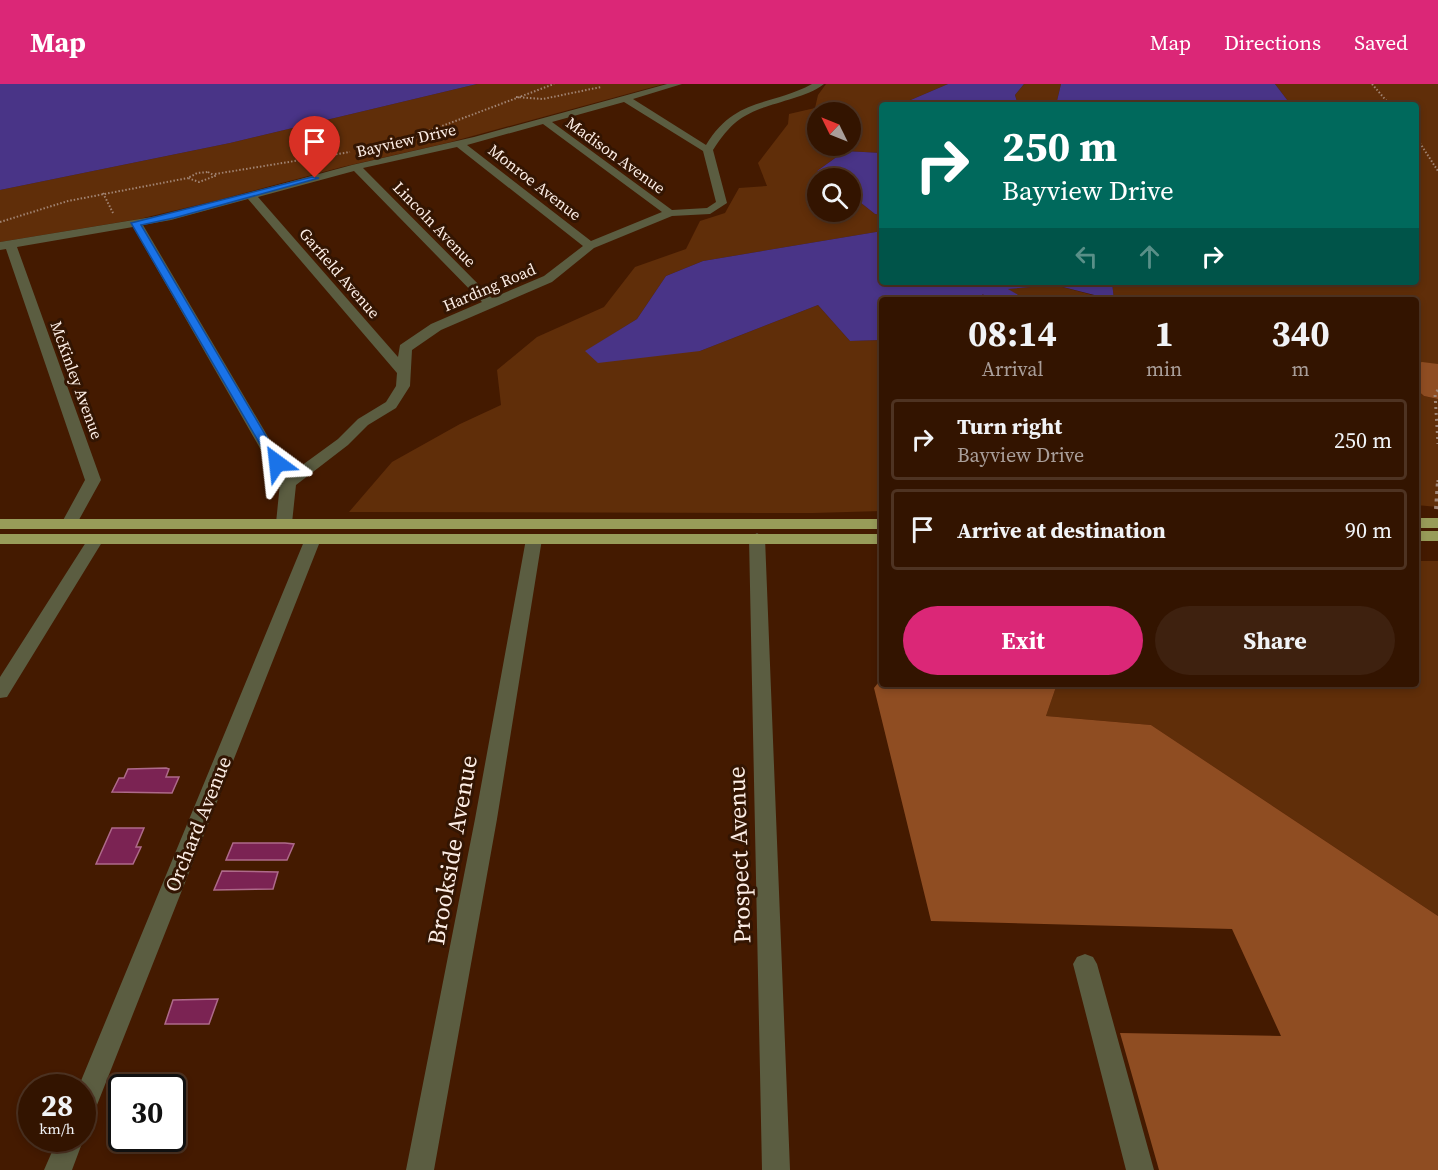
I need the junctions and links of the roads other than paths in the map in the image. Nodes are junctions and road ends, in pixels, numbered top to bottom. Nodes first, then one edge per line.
1 (676, 84) edge
2 (819, 84) edge
3 (624, 98) junction
4 (544, 121) junction
5 (459, 144) junction
6 (708, 150) junction
7 (357, 167) junction
8 (252, 196) junction
9 (670, 213) junction
10 (136, 223) junction
11 (5, 245) edge
12 (590, 246) junction
13 (491, 304) junction
14 (403, 372) junction
15 (288, 483) junction
16 (284, 523) junction
17 (0, 524) edge
18 (69, 524) junction
19 (879, 524) edge
20 (757, 538) junction
21 (0, 539) edge
22 (96, 539) junction
23 (313, 539) junction
24 (534, 539) junction
25 (879, 539) edge
26 (0, 692) edge
27 (1085, 964) dead end
28 (96, 1075) edge
29 (65, 1152) edge
30 (58, 1170) edge
31 (420, 1170) edge
32 (776, 1170) edge
33 (1140, 1170) edge

1 - 3 street, Bayview Drive
2 - 6 street
3 - 4 street, Bayview Drive
3 - 6 street
4 - 5 street, Bayview Drive
4 - 9 street, Madison Avenue
5 - 7 street, Bayview Drive
5 - 12 street, Monroe Avenue
6 - 9 street, Harding Road
7 - 8 street, Bayview Drive
7 - 13 street, Lincoln Avenue
8 - 10 street, Bayview Drive
8 - 14 street, Garfield Avenue
9 - 12 street, Harding Road
10 - 11 street, Bayview Drive
10 - 15 street
11 - 18 street, McKinley Avenue
12 - 13 street, Harding Road
13 - 14 street, Harding Road
14 - 15 street, Harding Road
15 - 16 street
16 - 18 highway
16 - 19 highway
17 - 18 highway
20 - 24 highway
20 - 25 highway
20 - 32 street, Prospect Avenue
21 - 22 highway
22 - 23 highway
22 - 26 street
23 - 24 highway
23 - 28 street, Orchard Avenue
24 - 31 street, Brookside Avenue
27 - 33 street
29 - 30 street

